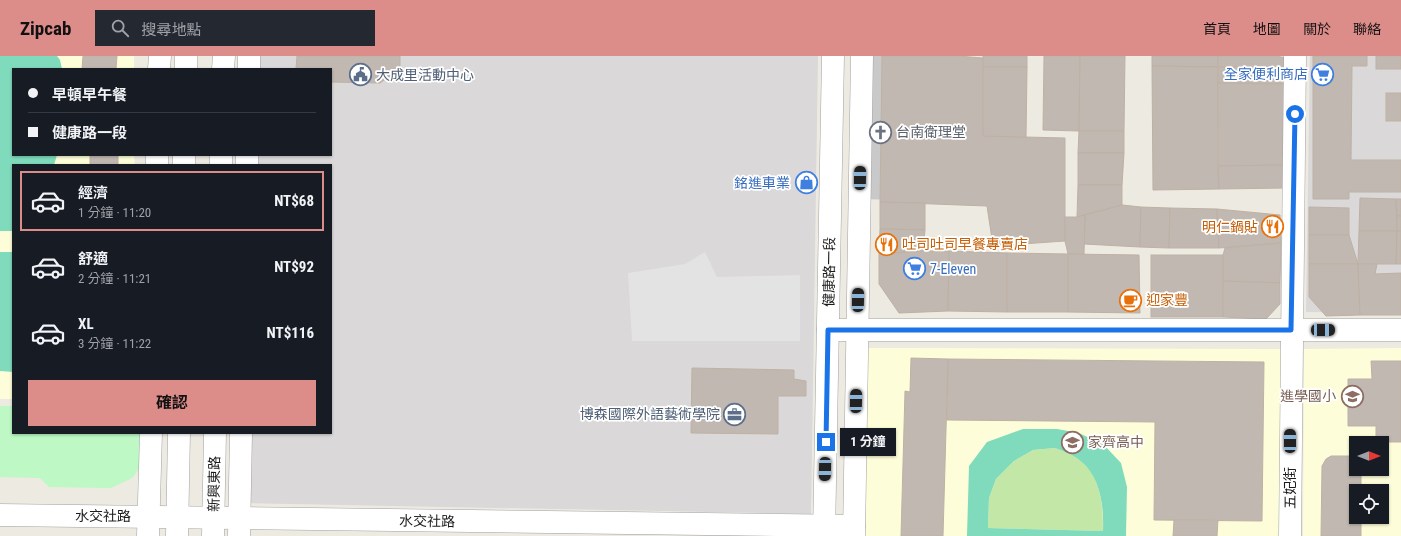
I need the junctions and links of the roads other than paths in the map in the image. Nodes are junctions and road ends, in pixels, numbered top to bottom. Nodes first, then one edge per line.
1 (160, 56) edge
2 (186, 56) edge
3 (224, 56) edge
4 (249, 56) edge
5 (833, 56) edge
6 (862, 56) edge
7 (1295, 56) edge
8 (159, 68) edge
9 (186, 68) edge
10 (223, 68) edge
11 (249, 68) edge
12 (828, 330) junction
13 (857, 330) junction
14 (1291, 330) junction
15 (1401, 330) edge
16 (151, 434) edge
17 (179, 434) edge
18 (215, 434) edge
19 (241, 434) edge
20 (0, 515) edge
21 (148, 526) edge
22 (177, 527) edge
23 (213, 527) edge
24 (239, 527) edge
25 (824, 531) edge
26 (854, 531) edge
27 (1290, 536) edge

1 - 8 street
2 - 9 street
3 - 10 street
4 - 11 street
5 - 12 street, 健康路一段
6 - 13 street, 健康路一段
7 - 14 street, 五妃街
12 - 13 street
12 - 25 street, 健康路一段
13 - 14 street
13 - 26 street, 健康路一段
14 - 15 street
14 - 27 street, 五妃街
16 - 21 street
17 - 22 street
18 - 23 street, 新興東路
19 - 24 street, 新興東路
20 - 21 street, 水交社路
21 - 22 street, 水交社路
22 - 23 street, 水交社路
23 - 24 street, 水交社路
24 - 25 street, 水交社路
25 - 26 street, 水交社路

